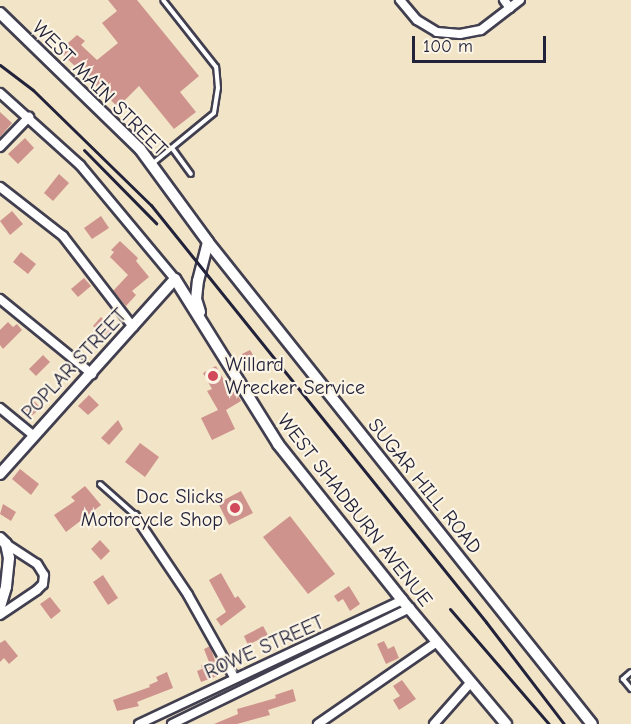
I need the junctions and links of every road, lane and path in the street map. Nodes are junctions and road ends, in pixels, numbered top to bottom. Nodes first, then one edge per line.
1 (163, 0) edge
2 (400, 0) edge
3 (504, 0) edge
4 (520, 0) edge
5 (510, 8) junction
6 (0, 13) edge
7 (0, 93) edge
8 (29, 117) junction
9 (0, 147) edge
10 (172, 148) junction
11 (152, 164) junction
12 (191, 174) dead end
13 (0, 187) edge
14 (208, 242) junction
15 (175, 279) junction
16 (0, 299) edge
17 (203, 321) junction
18 (134, 327) junction
19 (92, 374) junction
20 (0, 408) edge
21 (33, 435) junction
22 (0, 474) edge
23 (100, 484) dead end
24 (135, 516) joint
25 (3, 541) edge
26 (406, 604) junction
27 (0, 607) edge
28 (0, 615) edge
29 (437, 642) junction
30 (631, 672) edge
31 (234, 677) junction
32 (471, 682) junction
33 (631, 689) edge
34 (139, 724) edge
35 (172, 724) edge
36 (318, 724) edge
37 (434, 724) edge
38 (506, 724) edge
39 (592, 724) edge

1 - 10 lane
2 - 5 street
3 - 5 street
4 - 5 street
6 - 11 street, WEST MAIN STREET
7 - 8 street, WEST SHADBURN AVENUE
8 - 9 street
8 - 15 street, WEST SHADBURN AVENUE
10 - 11 lane
10 - 12 lane
11 - 14 street, WEST MAIN STREET
13 - 18 street
14 - 17 street
14 - 39 street, SUGAR HILL ROAD
15 - 17 street, WEST SHADBURN AVENUE
15 - 18 street, POPLAR STREET
16 - 19 street
17 - 26 street, WEST SHADBURN AVENUE
18 - 19 street, POPLAR STREET
19 - 21 street, POPLAR STREET
20 - 21 street
21 - 22 street, POPLAR STREET
23 - 24 lane
24 - 31 street
25 - 27 street
25 - 28 street
26 - 29 street, WEST SHADBURN AVENUE
26 - 31 street, ROWE STREET
26 - 35 street
29 - 32 street, WEST SHADBURN AVENUE
29 - 36 street
30 - 33 lane
31 - 34 street, ROWE STREET
32 - 37 street
32 - 38 street, WEST SHADBURN AVENUE

